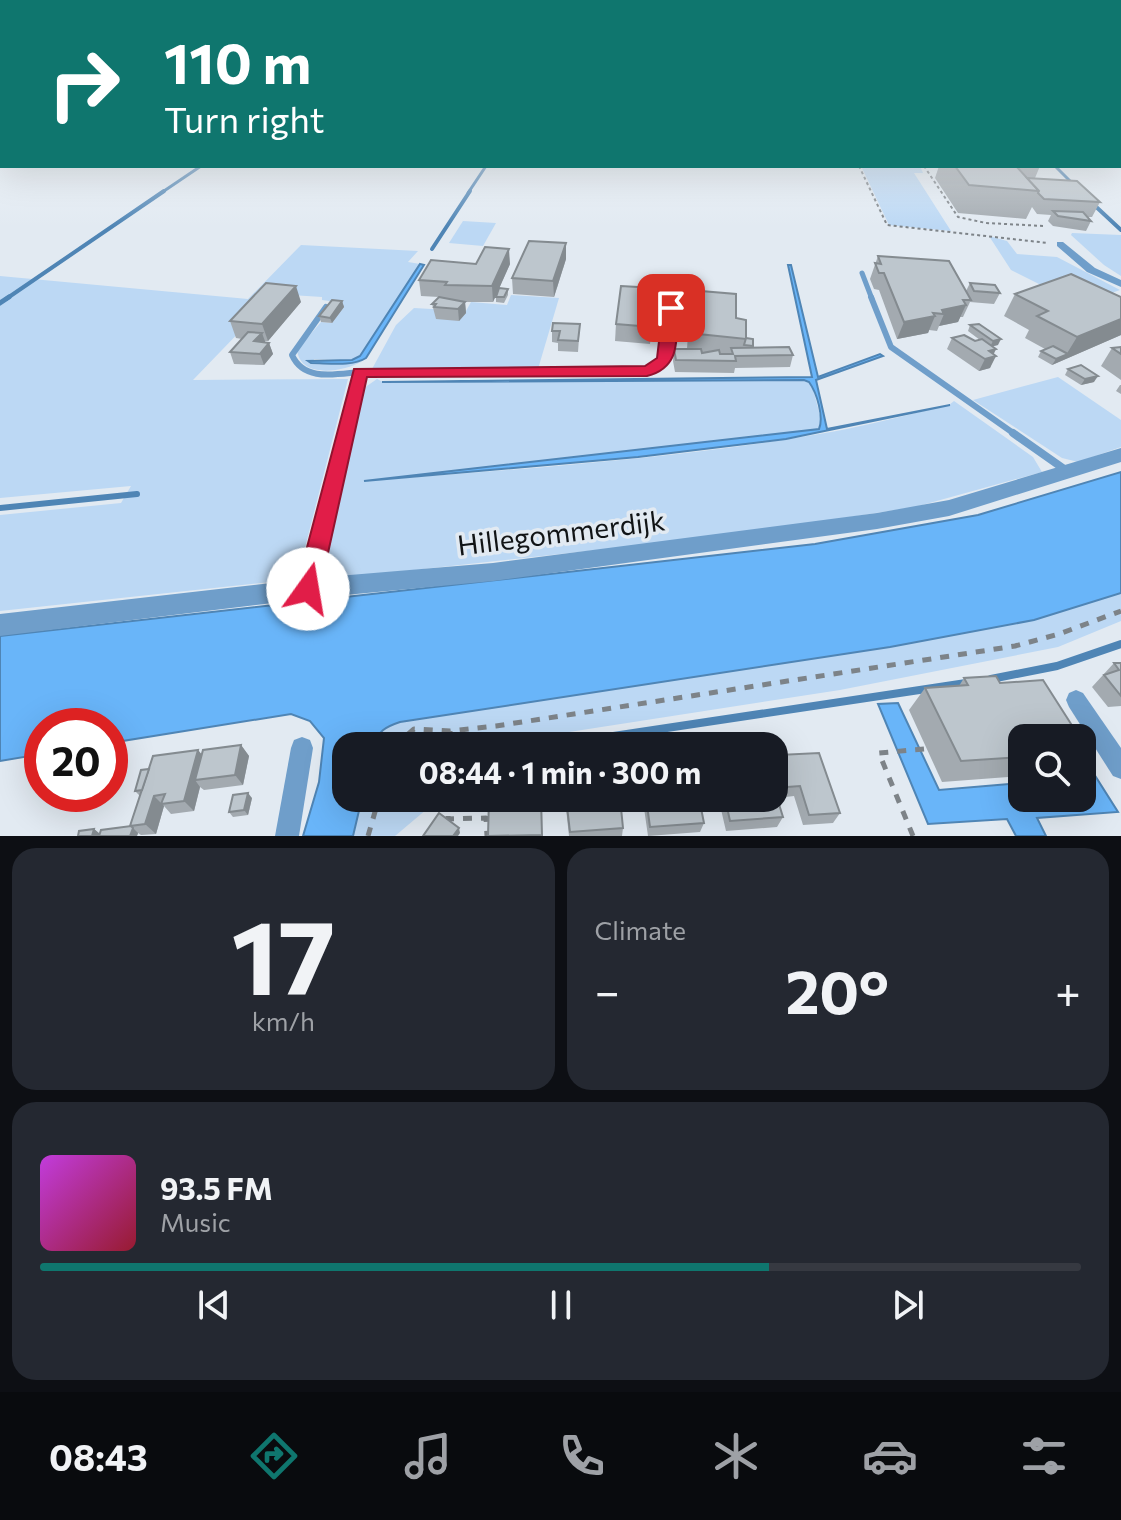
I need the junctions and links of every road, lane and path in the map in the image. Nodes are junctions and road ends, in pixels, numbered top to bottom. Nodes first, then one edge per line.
1 (860, 168) edge
2 (925, 168) edge
3 (1044, 226) dead end
4 (1060, 244) joint
5 (862, 273) dead end
6 (1121, 284) edge
7 (326, 307) edge
8 (671, 308) dead end
9 (360, 372) junction
10 (1121, 455) edge
11 (1069, 472) junction
12 (308, 589) junction
13 (1121, 611) edge
14 (0, 625) edge
15 (1076, 700) dead end
16 (450, 731) joint
17 (410, 732) edge
18 (302, 748) dead end
19 (924, 749) dead end
20 (1121, 768) edge
21 (375, 812) edge
22 (448, 812) edge
23 (287, 836) edge
24 (368, 836) edge
25 (487, 836) edge
26 (913, 836) edge

1 - 4 path
2 - 3 path
4 - 6 street
5 - 11 lane
7 - 9 lane
8 - 9 lane
9 - 12 lane
10 - 11 street, Hillegommerdijk
11 - 12 street, Hillegommerdijk
12 - 14 street, Hillegommerdijk
13 - 16 path
15 - 20 street
16 - 17 path
18 - 23 street
19 - 26 path
21 - 24 path
22 - 25 path

